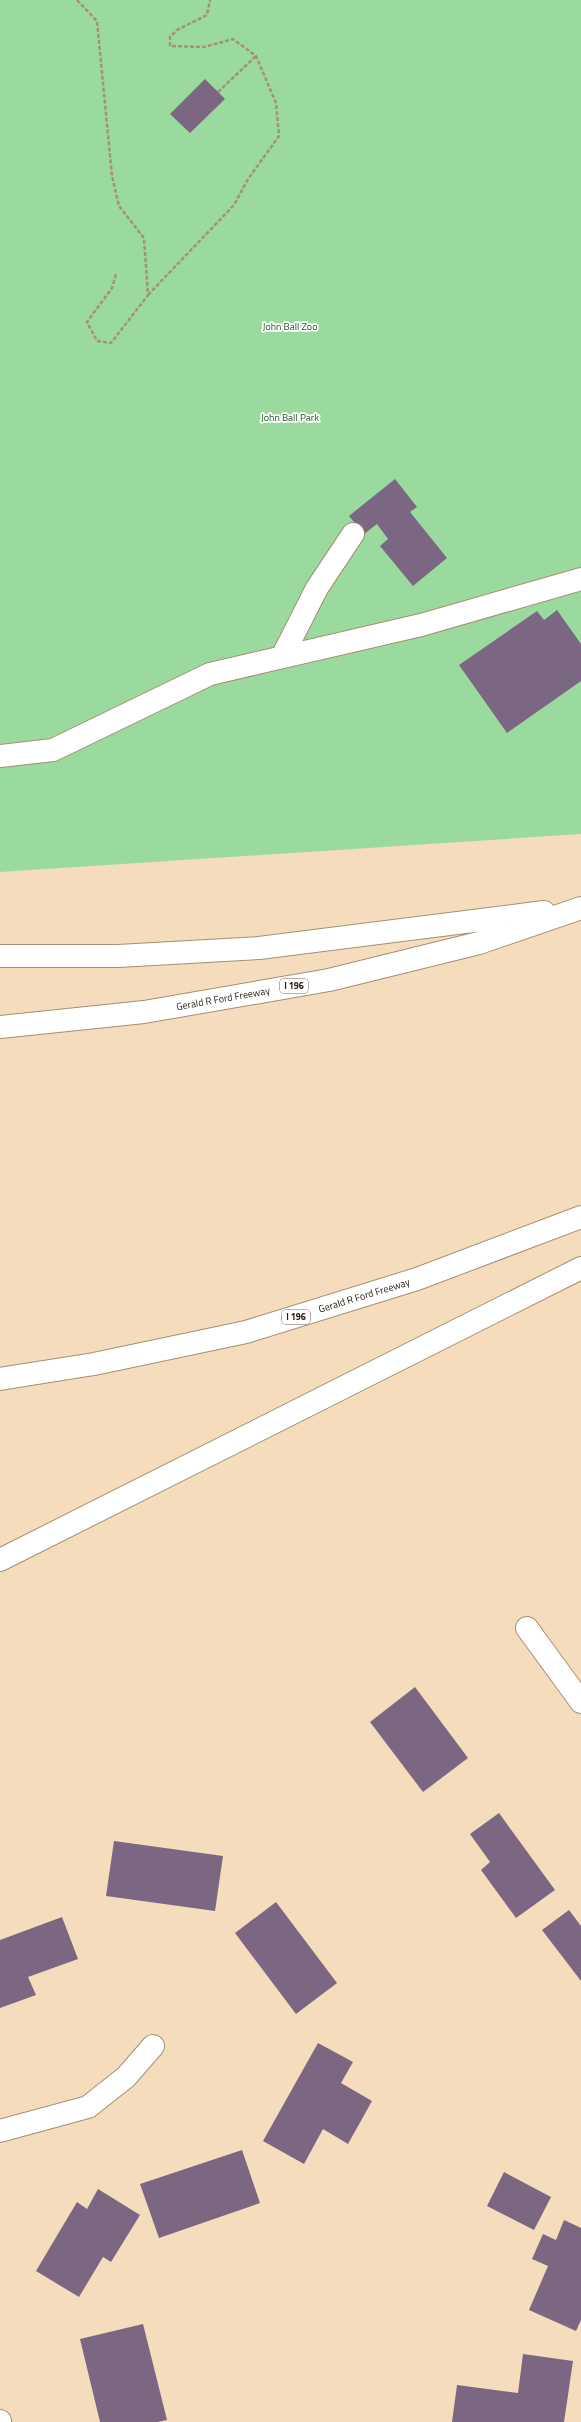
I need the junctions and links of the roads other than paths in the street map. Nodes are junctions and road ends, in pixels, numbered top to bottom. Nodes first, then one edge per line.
1 (354, 534) dead end
2 (581, 579) edge
3 (282, 657) junction
4 (0, 756) edge
5 (581, 908) edge
6 (0, 956) edge
7 (0, 1027) edge
8 (581, 1217) edge
9 (581, 1268) edge
10 (0, 1379) edge
11 (0, 1560) edge
12 (527, 1628) dead end
13 (581, 1702) edge
14 (153, 2046) dead end
15 (0, 2130) edge

1 - 3 main road
2 - 3 main road
3 - 4 main road
5 - 6 main road
5 - 7 main road, Gerald R Ford Freeway / I 196
8 - 10 main road, Gerald R Ford Freeway / I 196
9 - 11 main road
12 - 13 main road
14 - 15 main road

